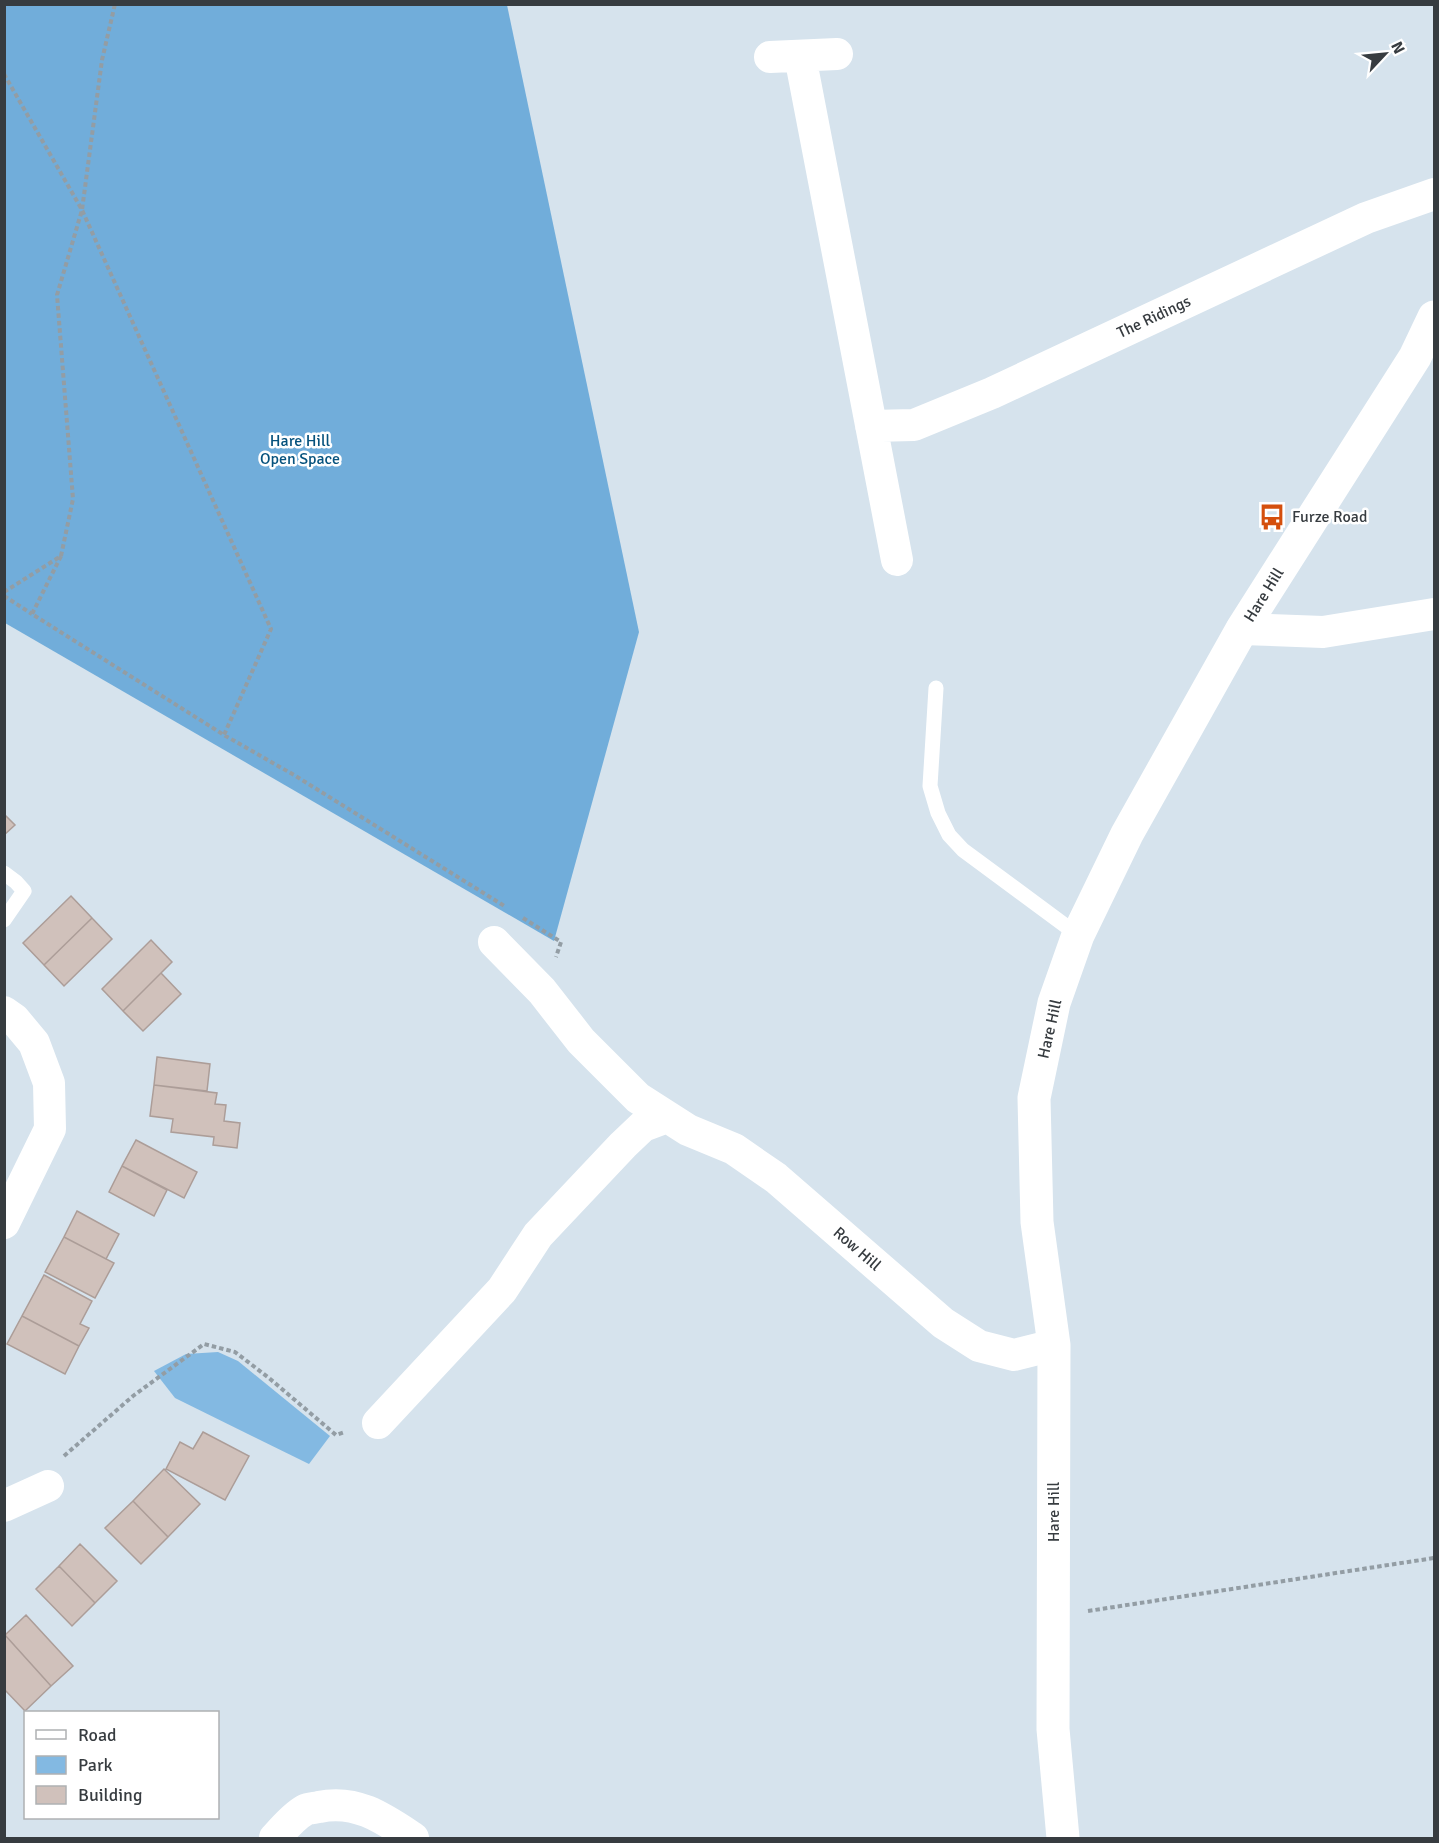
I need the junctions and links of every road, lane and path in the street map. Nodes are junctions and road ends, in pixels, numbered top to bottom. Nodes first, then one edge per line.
1 (115, 4) edge
2 (837, 54) dead end
3 (4, 74) edge
4 (1434, 194) edge
5 (82, 210) junction
6 (1434, 317) edge
7 (871, 426) junction
8 (61, 556) junction
9 (897, 560) dead end
10 (4, 594) edge
11 (32, 614) junction
12 (1434, 614) edge
13 (1242, 629) junction
14 (936, 688) dead end
15 (224, 735) junction
16 (4, 873) edge
17 (512, 911) dead end
18 (522, 917) dead end
19 (4, 920) edge
20 (1078, 935) junction
21 (494, 942) dead end
22 (542, 991) junction
23 (4, 1011) edge
24 (668, 1117) junction
25 (4, 1222) edge
26 (1054, 1345) junction
27 (378, 1423) joint
28 (48, 1486) joint
29 (4, 1506) edge
30 (1434, 1558) edge
31 (1054, 1616) junction
32 (275, 1839) edge
33 (412, 1839) edge
34 (1063, 1839) edge

1 - 5 path
2 - 7 street
3 - 5 path
4 - 7 street, The Ridings
5 - 8 path
5 - 15 path
6 - 13 street, Hare Hill
7 - 9 street
8 - 10 path
8 - 11 path
10 - 11 path
11 - 15 path
12 - 13 street
13 - 20 street, Hare Hill
14 - 20 lane
15 - 17 path
16 - 19 lane
18 - 22 path
20 - 26 street, Hare Hill
21 - 22 street, Row Hill
22 - 24 street, Row Hill
23 - 25 street
24 - 26 street, Row Hill
24 - 27 street
26 - 31 street, Hare Hill
27 - 28 path
28 - 29 street
30 - 31 path
31 - 34 street, Hare Hill
32 - 33 street

